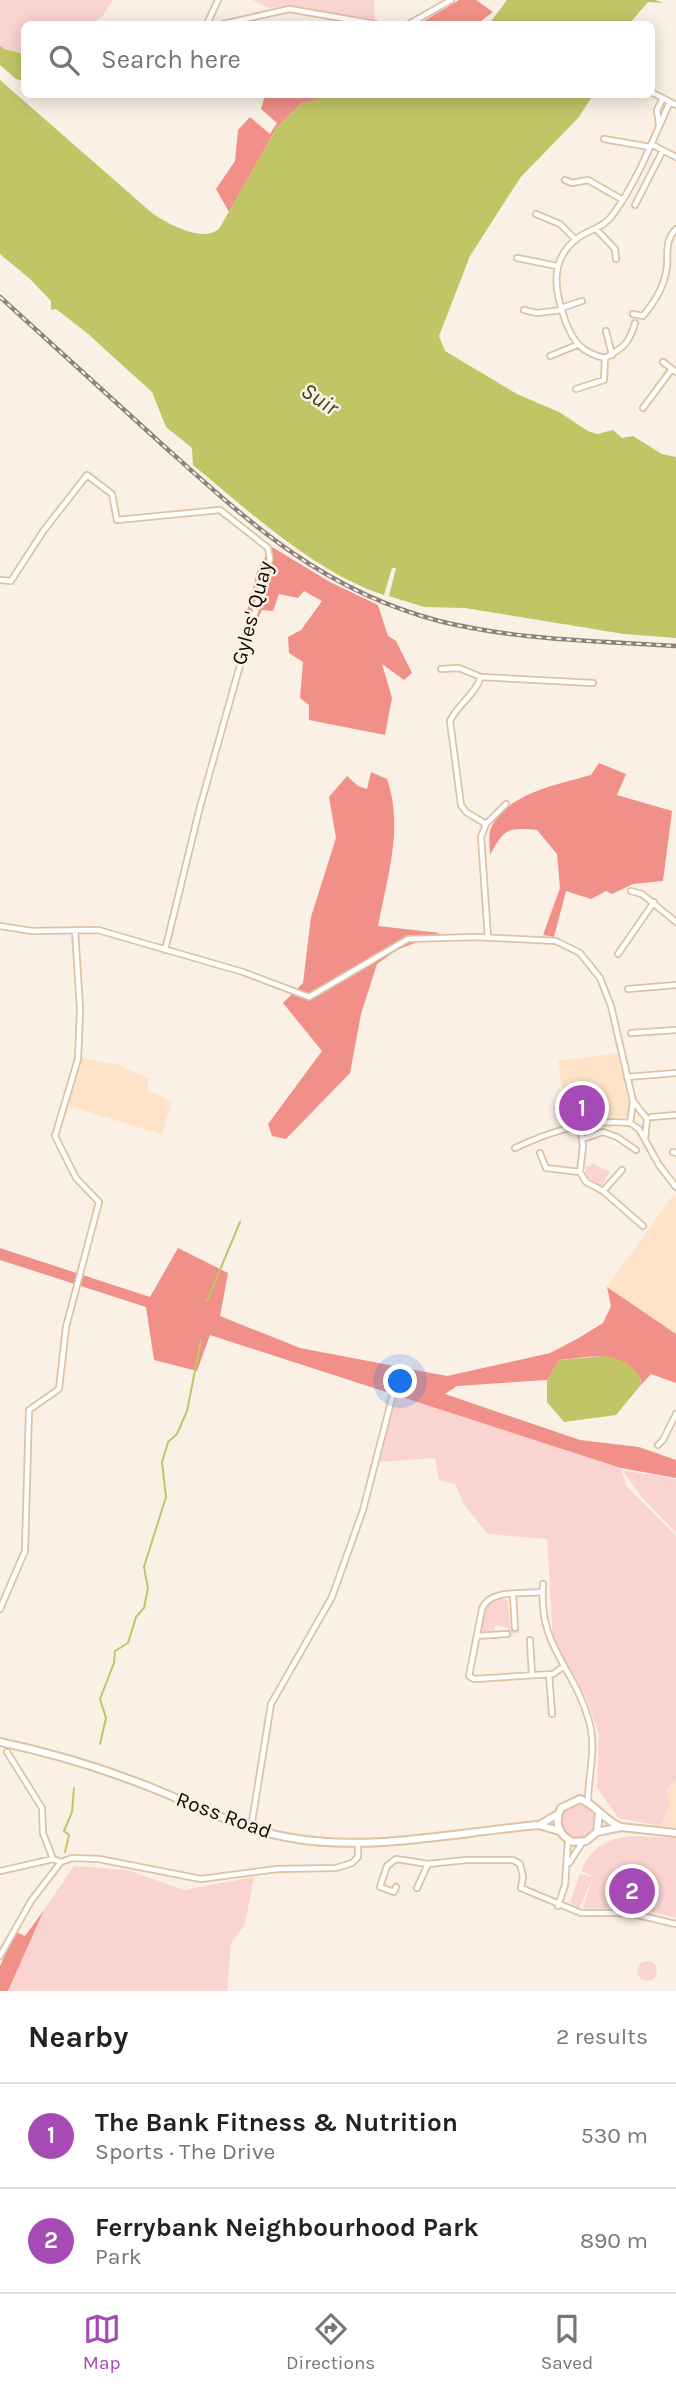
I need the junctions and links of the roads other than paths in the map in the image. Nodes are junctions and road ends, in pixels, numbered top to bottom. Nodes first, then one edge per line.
1 (218, 0) edge
2 (451, 0) edge
3 (208, 21) edge
4 (236, 21) edge
5 (359, 21) edge
6 (414, 21) edge
7 (655, 94) edge
8 (663, 98) junction
9 (673, 103) edge
10 (659, 126) junction
11 (604, 139) dead end
12 (651, 145) junction
13 (663, 150) junction
14 (676, 157) edge
15 (565, 180) dead end
16 (623, 200) junction
17 (635, 205) dead end
18 (536, 214) dead end
19 (676, 229) edge
20 (597, 230) junction
21 (576, 240) junction
22 (517, 258) dead end
23 (616, 259) dead end
24 (557, 266) junction
25 (582, 301) dead end
26 (561, 309) junction
27 (524, 310) dead end
28 (633, 314) dead end
29 (635, 323) dead end
30 (606, 331) dead end
31 (577, 345) junction
32 (612, 355) junction
33 (550, 356) dead end
34 (605, 358) junction
35 (663, 362) dead end
36 (674, 371) edge
37 (576, 389) dead end
38 (643, 408) dead end
39 (0, 580) edge
40 (441, 669) dead end
41 (481, 677) junction
42 (593, 683) dead end
43 (506, 804) dead end
44 (486, 824) junction
45 (631, 891) dead end
46 (654, 902) junction
47 (676, 922) edge
48 (0, 926) edge
49 (75, 930) junction
50 (488, 938) junction
51 (165, 950) junction
52 (618, 954) dead end
53 (676, 985) edge
54 (628, 989) dead end
55 (676, 1030) edge
56 (631, 1034) dead end
57 (676, 1073) edge
58 (626, 1077) junction
59 (633, 1101) junction
60 (639, 1112) junction
61 (676, 1115) edge
62 (651, 1117) dead end
63 (630, 1118) junction
64 (580, 1126) junction
65 (645, 1126) junction
66 (639, 1129) junction
67 (633, 1137) dead end
68 (583, 1139) junction
69 (645, 1139) junction
70 (628, 1144) junction
71 (515, 1148) dead end
72 (636, 1150) dead end
73 (540, 1153) dead end
74 (581, 1170) junction
75 (622, 1170) dead end
76 (676, 1187) edge
77 (603, 1191) junction
78 (643, 1226) dead end
79 (393, 1394) dead end
80 (676, 1414) edge
81 (657, 1445) dead end
82 (543, 1584) dead end
83 (542, 1592) junction
84 (513, 1595) junction
85 (0, 1609) edge
86 (496, 1627) dead end
87 (515, 1628) dead end
88 (507, 1634) dead end
89 (497, 1635) junction
90 (477, 1636) junction
91 (530, 1640) dead end
92 (531, 1654) junction
93 (539, 1654) dead end
94 (563, 1667) junction
95 (549, 1674) junction
96 (532, 1675) junction
97 (552, 1714) dead end
98 (0, 1742) edge
99 (7, 1752) dead end
100 (588, 1786) junction
101 (577, 1800) junction
102 (588, 1802) junction
103 (598, 1813) junction
104 (558, 1814) junction
105 (539, 1825) junction
106 (621, 1827) junction
107 (251, 1829) junction
108 (559, 1830) junction
109 (597, 1832) junction
110 (676, 1833) edge
111 (568, 1840) junction
112 (358, 1842) junction
113 (582, 1843) junction
114 (53, 1859) junction
115 (61, 1862) junction
116 (429, 1864) junction
117 (568, 1866) junction
118 (0, 1871) edge
119 (396, 1887) dead end
120 (417, 1888) dead end
121 (558, 1906) junction
122 (676, 1924) edge
123 (0, 1956) edge

1 - 3 street
2 - 6 street
4 - 5 street
7 - 8 street
8 - 9 street
8 - 10 street
9 - 10 street
10 - 12 street
11 - 12 street
12 - 13 street
12 - 16 street
13 - 14 street
13 - 17 street
15 - 16 street
16 - 20 street
18 - 21 street
19 - 28 street
20 - 21 street
20 - 23 street
21 - 24 street
22 - 24 street
24 - 26 street
25 - 26 street
26 - 27 street
26 - 31 street
29 - 32 street
30 - 32 street
31 - 33 street
31 - 34 street
32 - 34 street
34 - 37 street
35 - 36 street
36 - 38 street
39 - 51 street, Gyles' Quay
40 - 41 street
41 - 42 street
41 - 44 street
43 - 44 street
44 - 50 street
45 - 46 street
46 - 47 street
46 - 52 street
48 - 49 street
49 - 51 street
49 - 85 street
50 - 51 street
50 - 58 street
53 - 54 street
55 - 56 street
57 - 58 street
58 - 59 street
59 - 60 street
59 - 63 street
60 - 63 street
60 - 65 street
61 - 62 street
63 - 64 street
63 - 66 street
64 - 68 street
64 - 71 street
65 - 66 street
65 - 69 street
66 - 69 street
67 - 70 street
68 - 70 street
68 - 74 street
69 - 76 street
70 - 72 street
73 - 74 street
74 - 77 street
75 - 77 street
77 - 78 street
79 - 107 street
80 - 81 street
82 - 83 street
83 - 84 street
83 - 94 street
84 - 87 street
84 - 90 street
86 - 89 street
88 - 89 street
89 - 90 street
90 - 96 street
91 - 92 street
92 - 93 street
92 - 96 street
94 - 95 street
94 - 100 street
95 - 96 street
95 - 97 street
98 - 107 main road, Ross Road
99 - 114 street
100 - 101 street
100 - 102 street
101 - 102 main road
101 - 104 main road
102 - 103 main road
103 - 106 main road
103 - 109 main road
104 - 105 main road
104 - 108 main road
105 - 108 main road
105 - 112 main road, Ross Road
106 - 109 main road
106 - 110 main road
107 - 112 main road, Ross Road
108 - 111 main road
109 - 113 main road
111 - 113 main road
111 - 117 street
112 - 115 street
113 - 117 street
114 - 115 street
114 - 118 street
115 - 123 street
116 - 119 street
116 - 120 street
116 - 121 street
117 - 121 street
121 - 122 street

